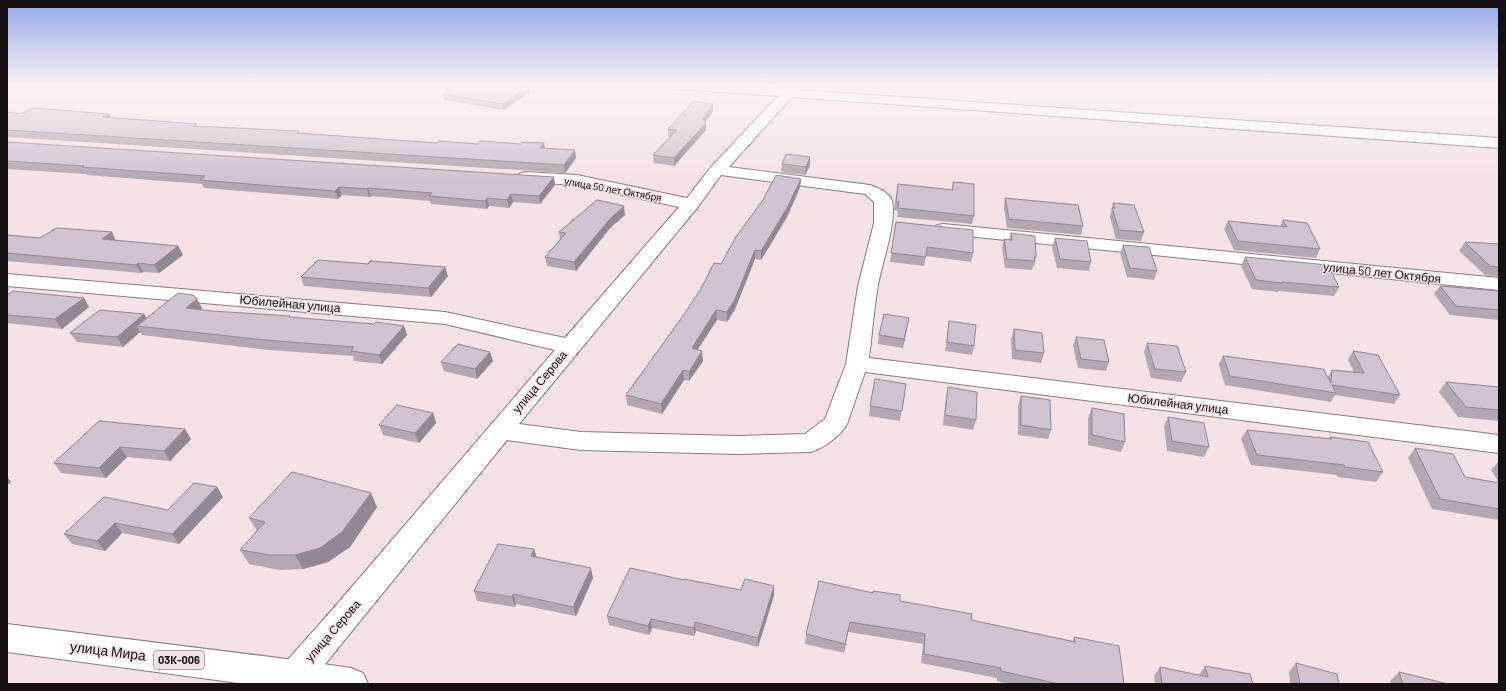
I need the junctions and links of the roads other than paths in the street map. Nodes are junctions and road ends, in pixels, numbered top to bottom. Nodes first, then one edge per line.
1 (767, 116) edge
2 (1150, 116) edge
3 (1499, 144) edge
4 (717, 170) junction
5 (514, 176) edge
6 (691, 204) junction
7 (923, 227) edge
8 (7, 280) edge
9 (1499, 284) edge
10 (570, 346) junction
11 (857, 364) junction
12 (501, 430) junction
13 (1499, 444) edge
14 (7, 638) edge
15 (292, 680) edge
16 (351, 684) edge

1 - 4 street, улица Серова
2 - 3 street
4 - 6 street, улица Серова
4 - 11 street
5 - 6 street, улица 50 лет Октября
6 - 10 street, улица Серова
7 - 9 street, улица 50 лет Октября
8 - 10 street, Юбилейная улица
10 - 12 street, улица Серова
11 - 12 street
11 - 13 street, Юбилейная улица
12 - 15 street, улица Серова
14 - 15 street, улица Мира / 03К-006
15 - 16 street, улица Мира / 03К-006

